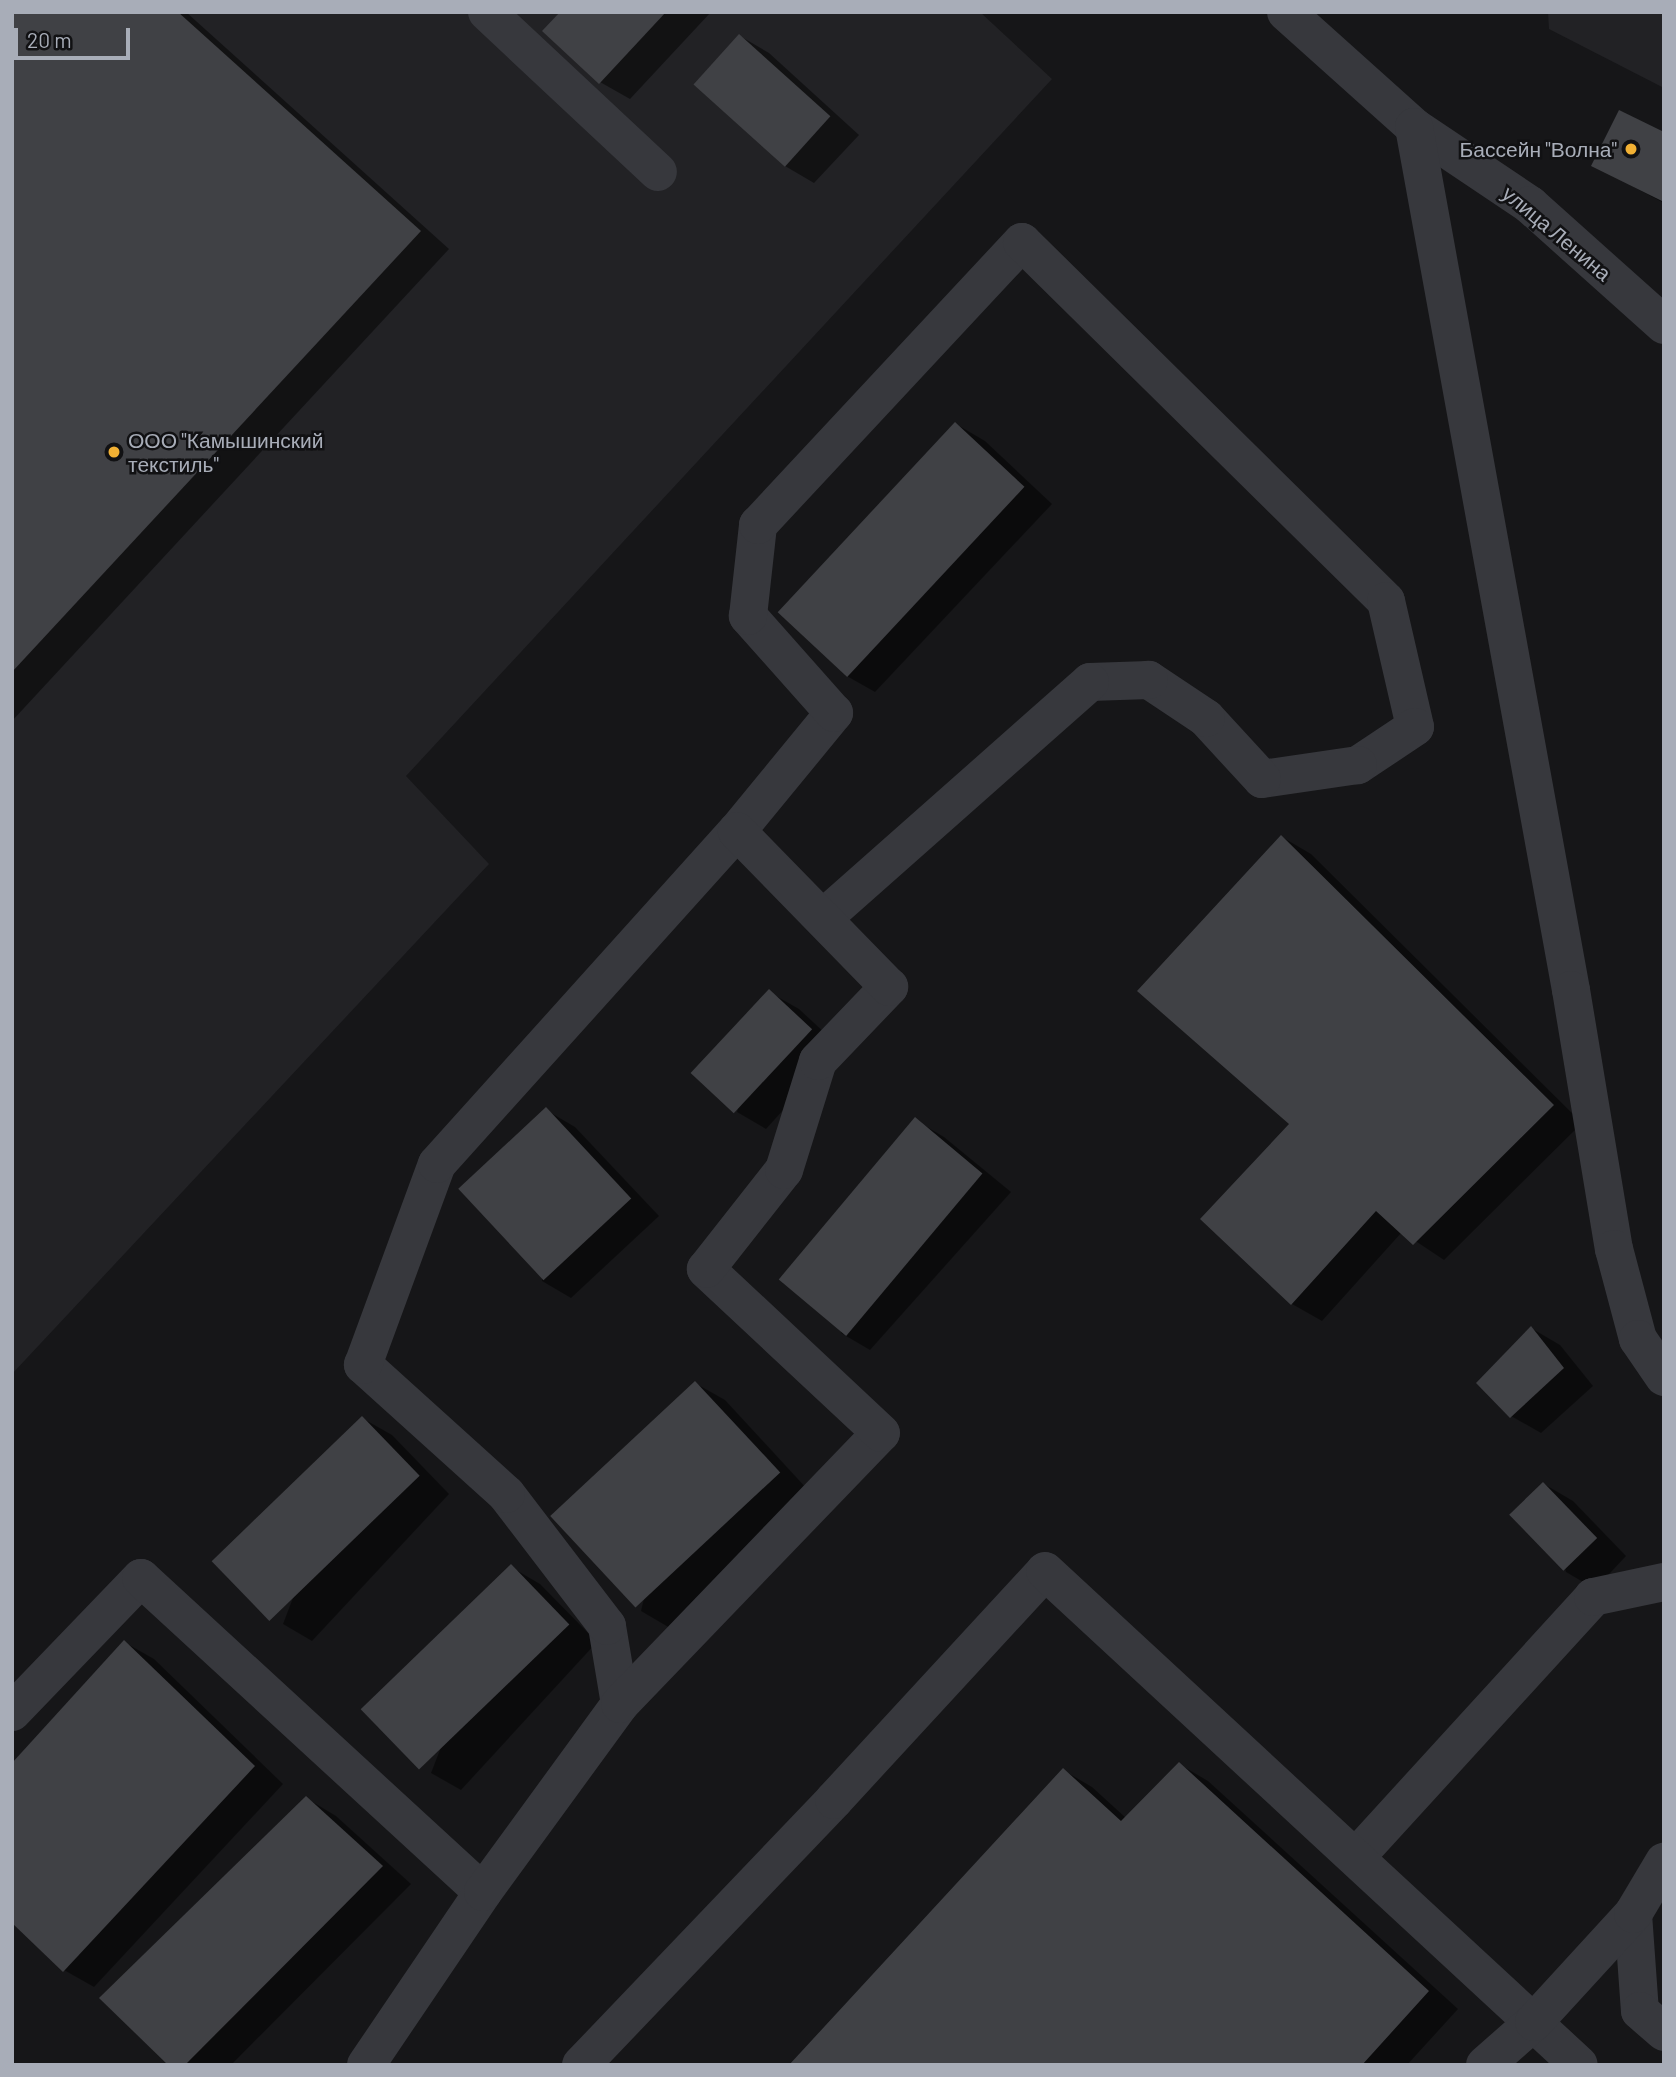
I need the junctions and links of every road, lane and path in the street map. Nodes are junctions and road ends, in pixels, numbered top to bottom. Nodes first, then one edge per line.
1 (487, 12) edge
2 (1286, 12) edge
3 (1414, 127) junction
4 (659, 172) dead end
5 (1664, 324) edge
6 (737, 831) junction
7 (824, 917) junction
8 (1664, 1377) edge
9 (1664, 1582) edge
10 (620, 1704) junction
11 (12, 1712) edge
12 (1356, 1857) junction
13 (1664, 1862) edge
14 (483, 1892) junction
15 (1633, 1914) junction
16 (1534, 2022) junction
17 (1664, 2032) edge
18 (366, 2065) edge
19 (581, 2065) edge
20 (1485, 2065) edge
21 (1580, 2065) edge

1 - 4 street
2 - 3 street, улица Ленина
3 - 5 street, улица Ленина
3 - 8 street
6 - 7 street
6 - 7 street
6 - 10 street
7 - 10 street
9 - 12 street
10 - 14 street
11 - 14 street
12 - 16 street
12 - 19 street
13 - 15 street
14 - 18 street
15 - 16 street
15 - 17 street
16 - 20 street
16 - 21 street

